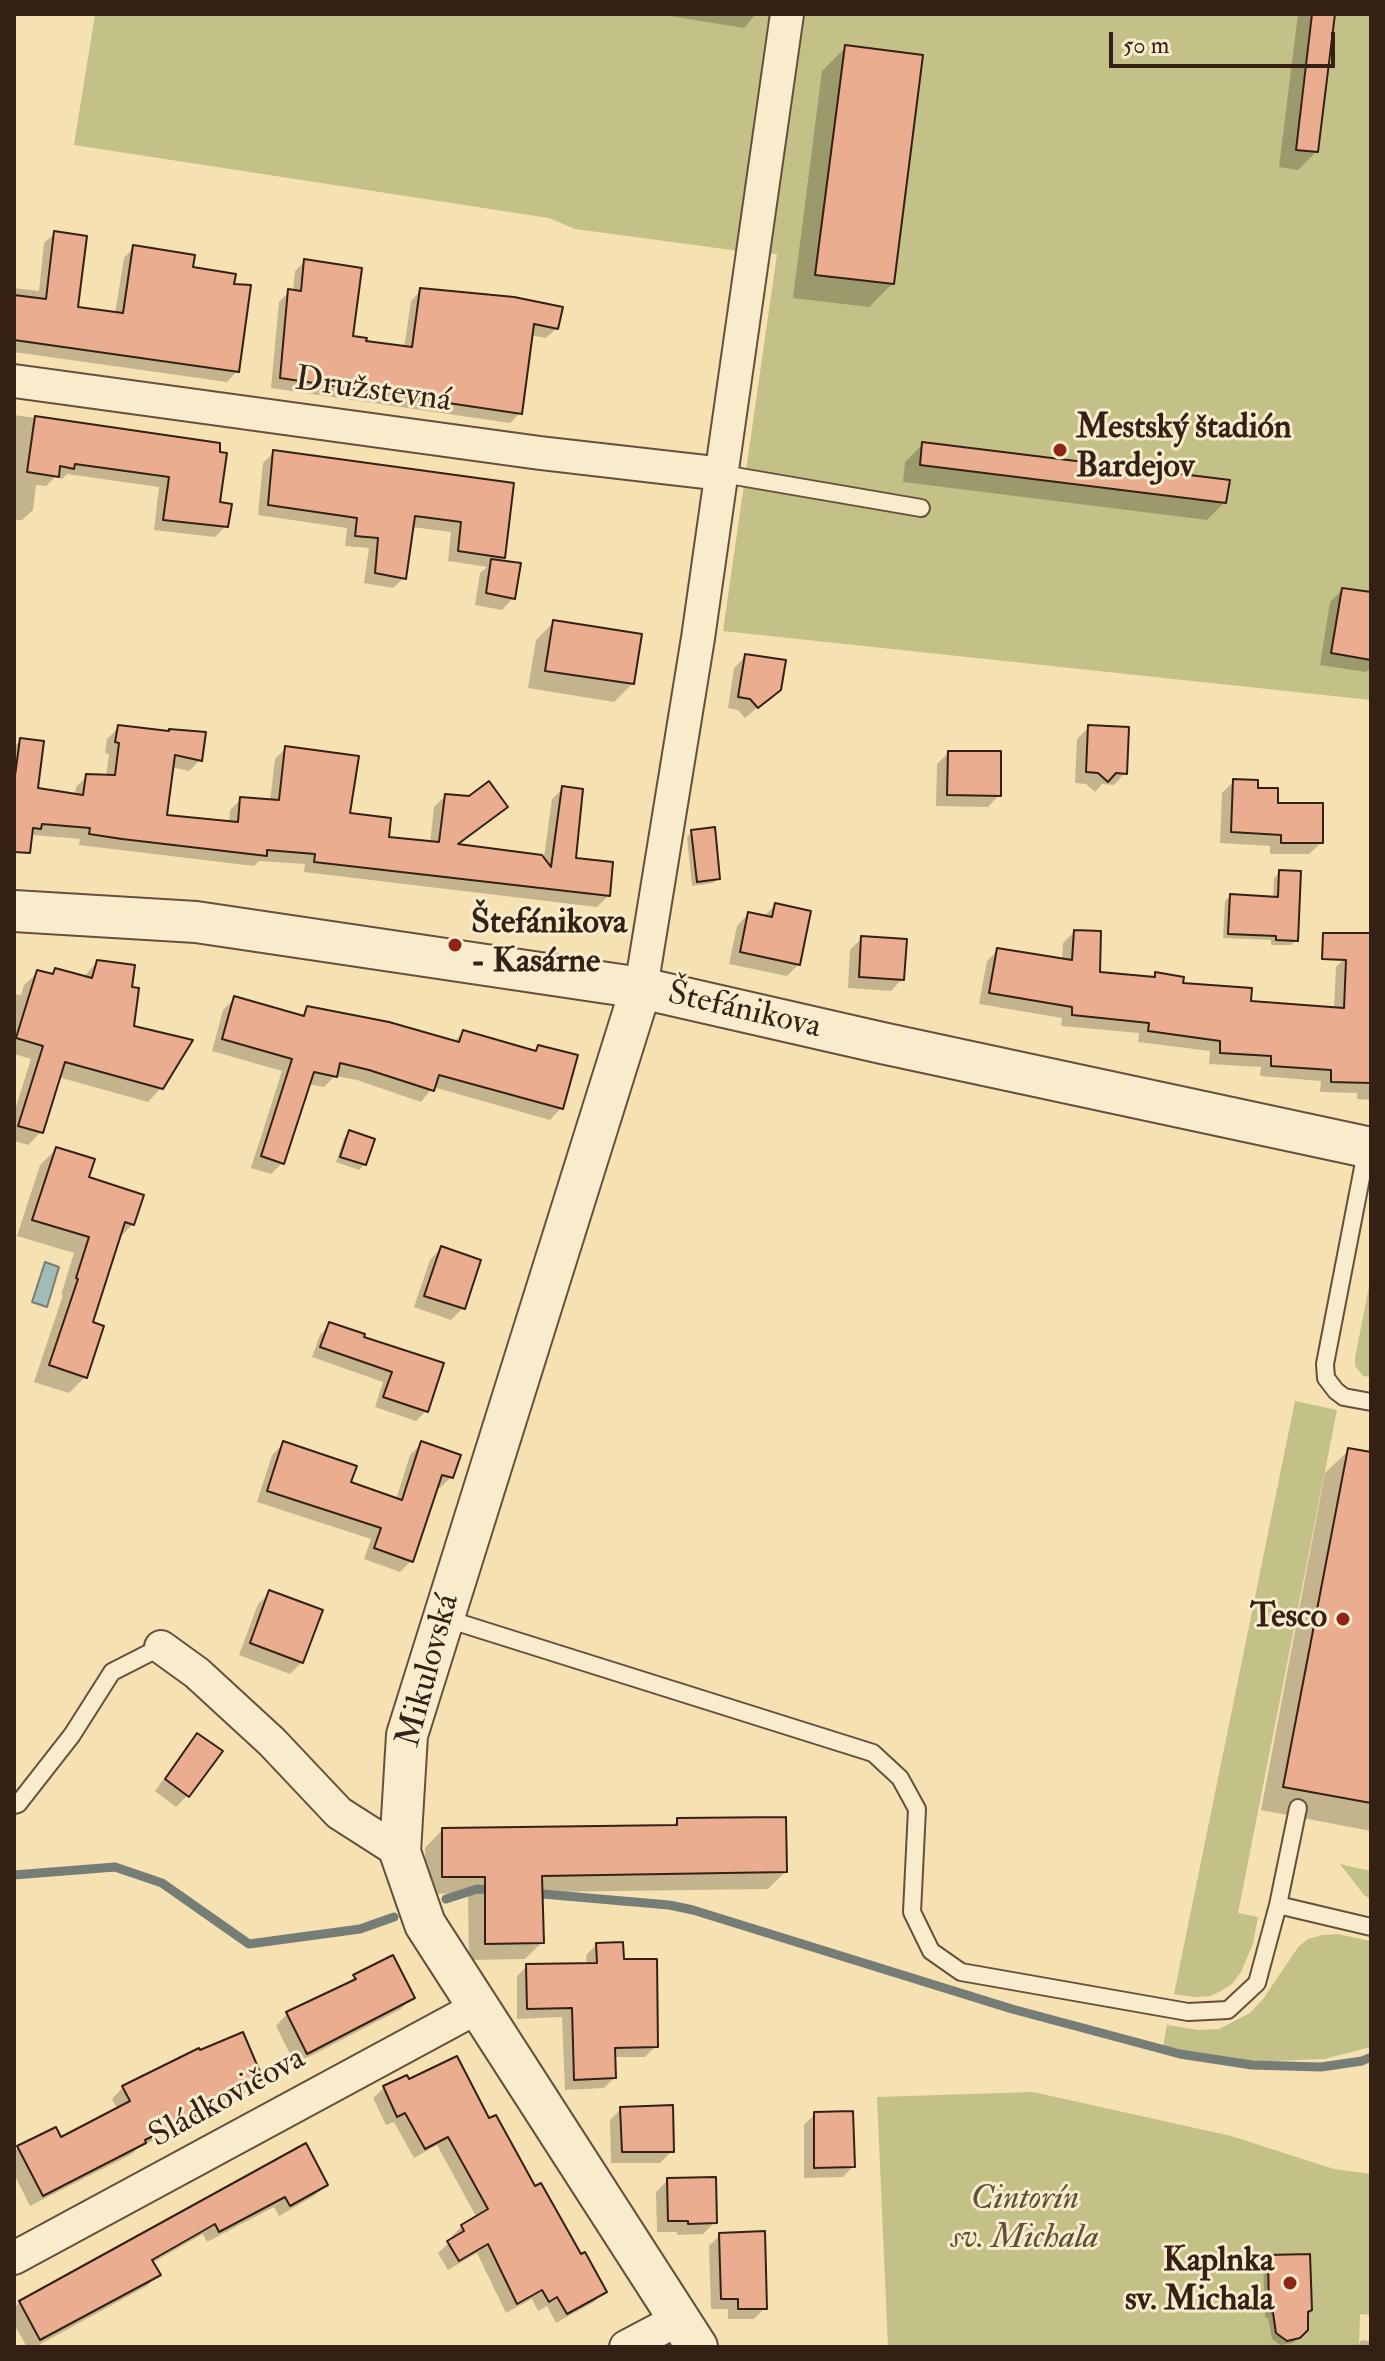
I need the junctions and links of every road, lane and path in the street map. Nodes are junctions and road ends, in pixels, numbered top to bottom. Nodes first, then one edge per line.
1 (787, 14) edge
2 (14, 381) edge
3 (723, 474) junction
4 (921, 508) dead end
5 (14, 911) edge
6 (641, 988) junction
7 (1369, 1148) edge
8 (1371, 1402) edge
9 (443, 1617) junction
10 (161, 1647) joint
11 (14, 1805) edge
12 (1298, 1808) dead end
13 (400, 1852) junction
14 (1278, 1905) junction
15 (1371, 1927) edge
16 (478, 2007) junction
17 (14, 2258) edge
18 (688, 2333) edge
19 (626, 2347) edge

1 - 3 street
2 - 3 street, Družstevná
3 - 4 lane
3 - 6 street
5 - 6 street, Štefánikova
6 - 7 street, Štefánikova
6 - 9 street, Mikulovská
7 - 8 lane
9 - 13 street, Mikulovská
9 - 14 lane
10 - 11 lane
10 - 13 street
12 - 14 lane
13 - 16 street, Mikulovská
14 - 15 lane
16 - 17 street, Sládkovičova
16 - 18 street, Mikulovská
18 - 19 street

